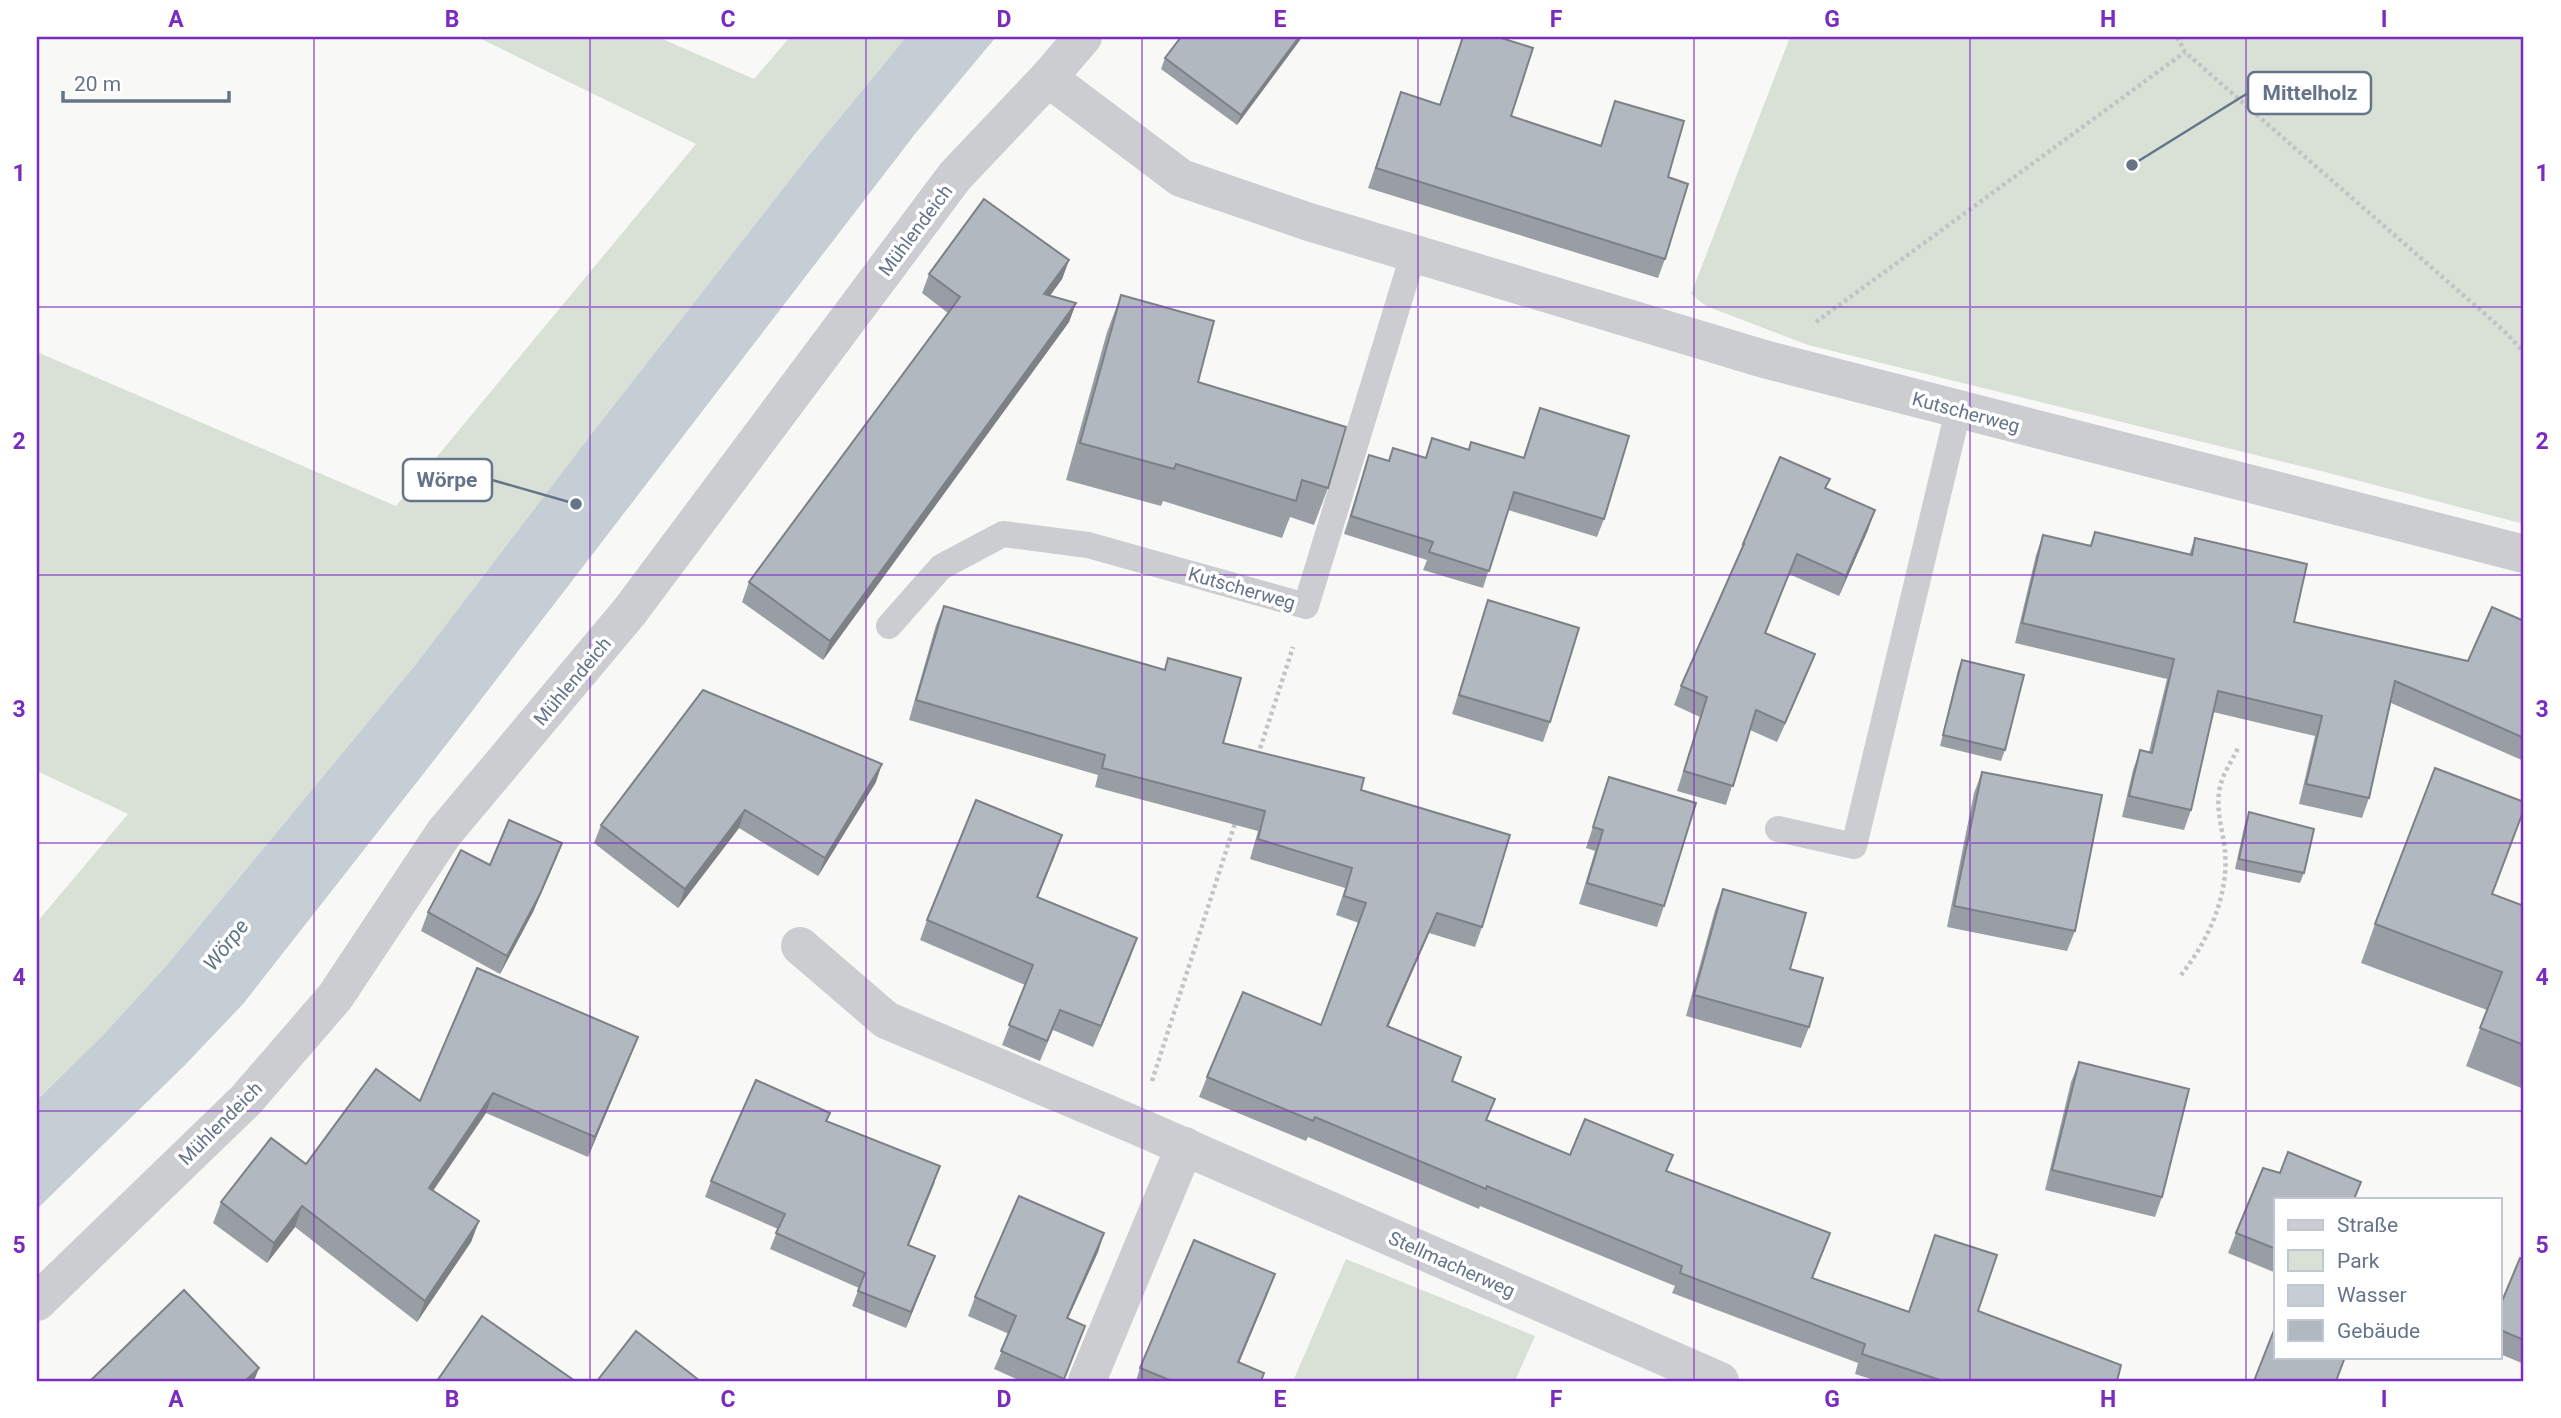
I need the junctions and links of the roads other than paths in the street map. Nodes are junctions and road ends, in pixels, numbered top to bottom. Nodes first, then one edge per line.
1 (1083, 37) edge
2 (1048, 78) junction
3 (1414, 252) junction
4 (1958, 411) junction
5 (2524, 554) edge
6 (889, 626) dead end
7 (1778, 829) dead end
8 (800, 946) dead end
9 (1185, 1146) junction
10 (37, 1302) edge
11 (1087, 1381) edge
12 (1720, 1381) edge

1 - 2 street, Mühlendeich
2 - 3 street, Kutscherweg
2 - 10 street, Mühlendeich
3 - 4 street, Kutscherweg
3 - 6 lane, Kutscherweg
4 - 5 street, Kutscherweg
4 - 7 lane
8 - 9 street, Stellmacherweg
9 - 11 street
9 - 12 street, Stellmacherweg

